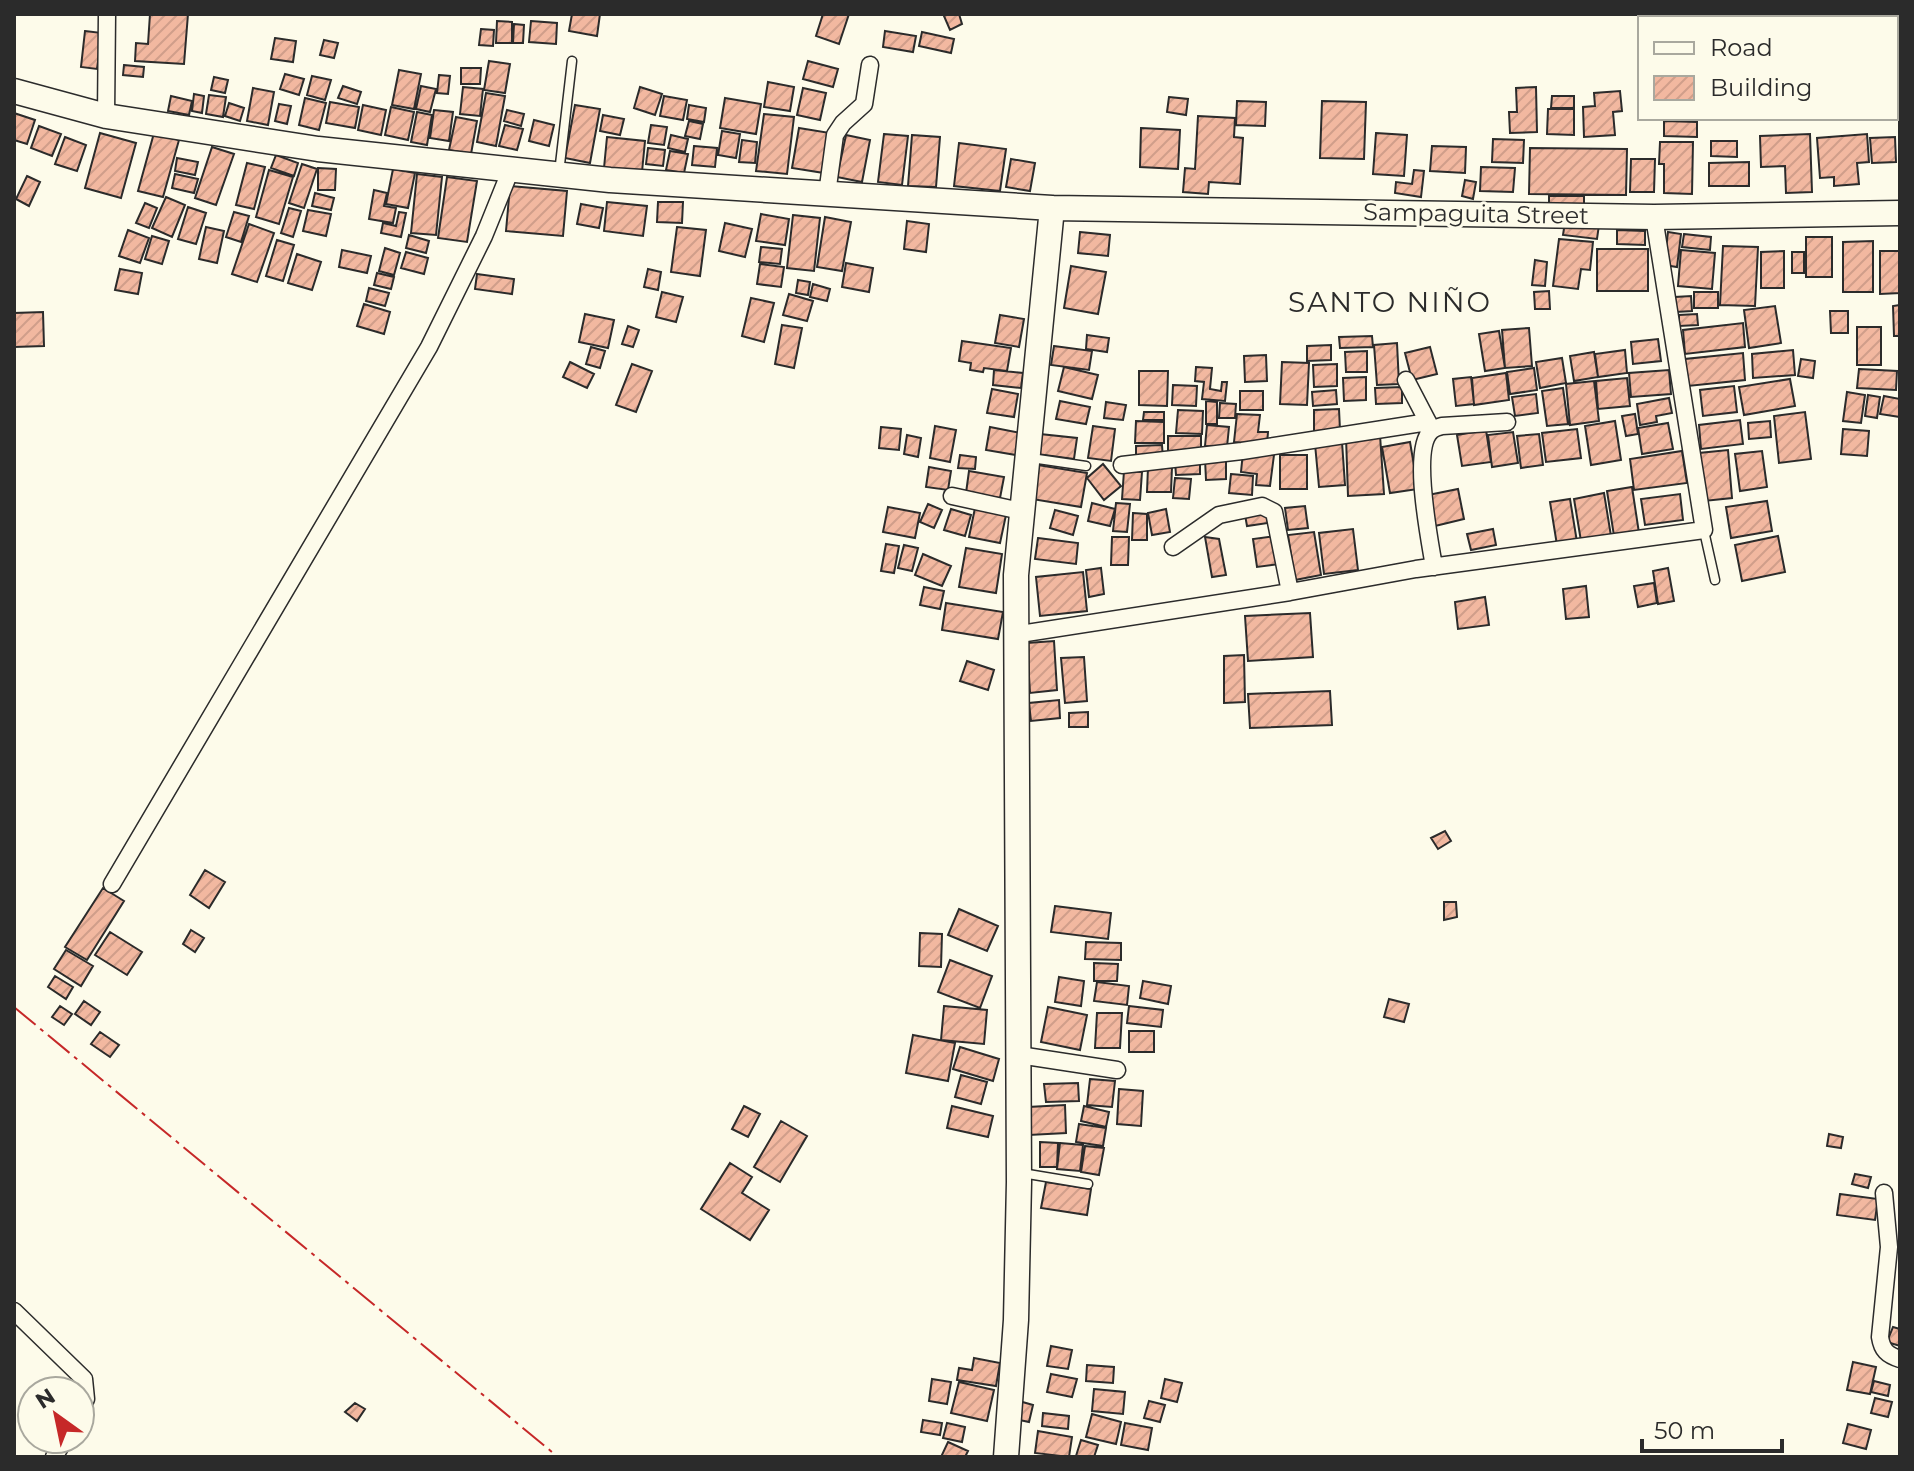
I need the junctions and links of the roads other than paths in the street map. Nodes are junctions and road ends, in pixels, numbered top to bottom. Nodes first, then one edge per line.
1 (107, 14) edge
2 (572, 61) dead end
3 (870, 65) dead end
4 (14, 91) edge
5 (106, 116) junction
6 (511, 169) junction
7 (559, 174) junction
8 (827, 194) junction
9 (1052, 208) junction
10 (1900, 213) edge
11 (1654, 217) junction
12 (1406, 380) dead end
13 (1507, 422) dead end
14 (1430, 425) junction
15 (1026, 457) junction
16 (1122, 465) dead end
17 (1086, 466) dead end
18 (952, 496) dead end
19 (1021, 511) junction
20 (1704, 530) junction
21 (1173, 547) dead end
22 (1434, 567) junction
23 (1715, 580) dead end
24 (1290, 592) junction
25 (1014, 635) junction
26 (112, 884) dead end
27 (1019, 1055) junction
28 (1117, 1070) dead end
29 (1019, 1173) junction
30 (1088, 1184) dead end
31 (1884, 1193) dead end
32 (14, 1311) edge
33 (1900, 1359) edge
34 (80, 1375) edge
35 (1006, 1457) edge

1 - 5 street
2 - 7 lane
3 - 8 street
4 - 5 street, Sampaguita Street
5 - 6 street, Sampaguita Street
6 - 7 street, Sampaguita Street
6 - 26 street
7 - 8 street, Sampaguita Street
8 - 9 street, Sampaguita Street
9 - 11 street, Sampaguita Street
9 - 15 street
10 - 11 street, Sampaguita Street
11 - 20 street
12 - 14 street
13 - 14 street
14 - 16 street
14 - 22 street
15 - 17 lane
15 - 19 street
18 - 19 street
19 - 25 street
20 - 22 street
20 - 23 lane
21 - 24 street
22 - 24 street
24 - 25 street
25 - 27 street
27 - 28 street
27 - 29 street
29 - 30 lane
29 - 35 street
31 - 33 street
32 - 34 street

